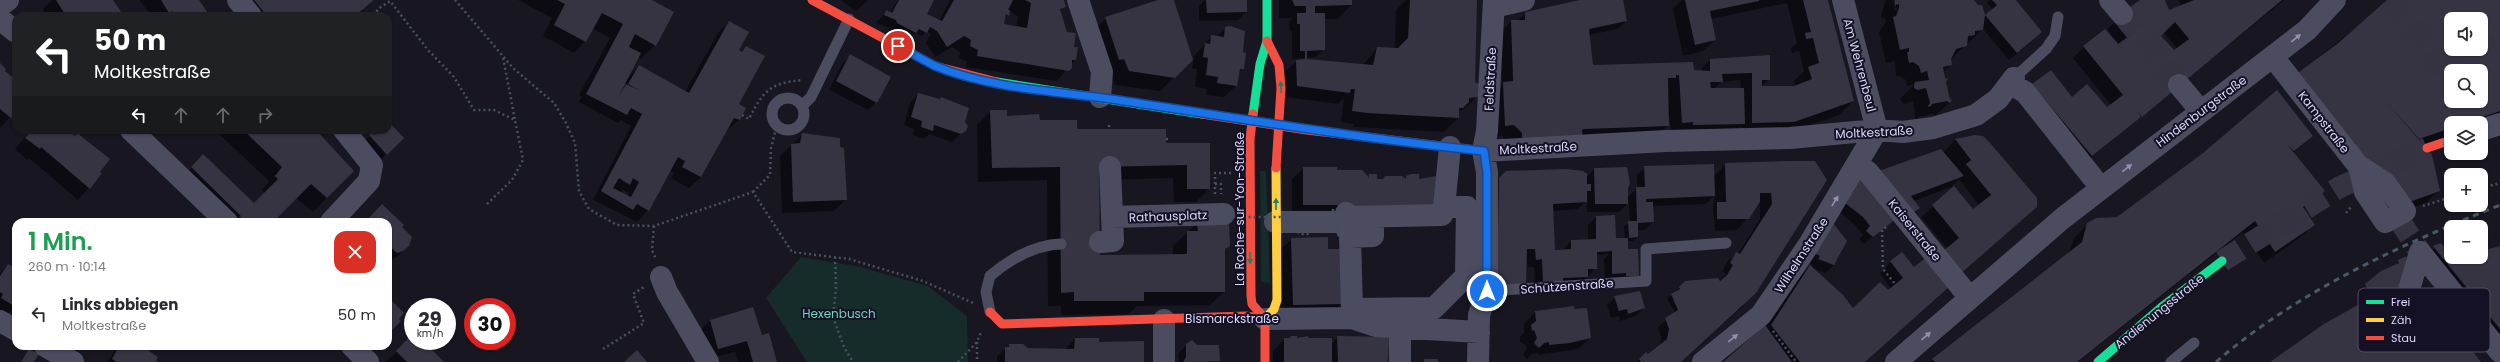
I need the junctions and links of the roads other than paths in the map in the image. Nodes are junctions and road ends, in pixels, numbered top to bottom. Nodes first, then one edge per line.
1 (8, 0) edge
2 (238, 0) edge
3 (812, 0) edge
4 (1078, 0) edge
5 (1267, 0) edge
6 (1524, 0) edge
7 (1843, 0) edge
8 (2335, 0) edge
9 (1494, 4) edge
10 (0, 6) edge
11 (248, 12) edge
12 (2058, 17) dead end
13 (0, 19) edge
14 (848, 19) junction
15 (12, 29) edge
16 (1267, 41) junction
17 (2273, 56) junction
18 (2012, 81) junction
19 (2179, 85) tunnel mouth
20 (1100, 97) junction
21 (802, 106) junction
22 (2200, 110) junction
23 (1252, 121) junction
24 (2500, 124) edge
25 (1278, 126) junction
26 (2488, 128) edge
27 (1877, 130) junction
28 (135, 134) edge
29 (347, 134) edge
30 (2444, 142) edge
31 (1450, 147) junction
32 (2427, 148) tunnel mouth
33 (1484, 151) junction
34 (1858, 165) junction
35 (2359, 166) junction
36 (1110, 167) dead end
37 (2101, 188) junction
38 (2376, 188) dead end
39 (1222, 205) road end
40 (1444, 207) junction
41 (2405, 211) tunnel mouth
42 (1340, 215) junction
43 (1112, 217) junction
44 (223, 218) edge
45 (336, 218) edge
46 (1275, 222) junction
47 (1100, 242) dead end
48 (1726, 243) dead end
49 (1061, 244) dead end
50 (2222, 261) tunnel mouth
51 (661, 277) road end
52 (2410, 288) tunnel mouth
53 (2449, 288) edge
54 (1487, 291) junction
55 (1970, 298) junction
56 (990, 312) joint
57 (1369, 316) junction
58 (1265, 319) junction
59 (1164, 320) junction
60 (0, 321) edge
61 (12, 328) edge
62 (1400, 328) junction
63 (1478, 332) junction
64 (2490, 340) edge
65 (2194, 343) dead end
66 (52, 350) edge
67 (356, 350) edge
68 (2500, 352) edge
69 (73, 362) edge
70 (368, 362) edge
71 (708, 362) edge
72 (1164, 362) edge
73 (1265, 362) edge
74 (1400, 362) edge
75 (1478, 362) edge
76 (1702, 362) edge
77 (1896, 362) edge
78 (2098, 362) edge
79 (2171, 362) edge

1 - 10 street
2 - 11 street
3 - 14 street, Moltkestraße
4 - 20 street
5 - 16 street, La Roche-sur-Yon-Straße
6 - 9 street, Feldstraße
7 - 27 street, Am Wehrenbeul
17 -> 8 street, Hindenburgstraße
9 - 33 street, Feldstraße
12 - 18 lane
13 - 15 street
14 - 20 street, Moltkestraße
14 - 21 lane
16 - 23 street, La Roche-sur-Yon-Straße
25 -> 16 street
17 - 22 street, Hindenburgstraße
17 - 35 street, Kampstraße
18 - 27 street, Moltkestraße
18 - 37 street
19 - 22 street
20 - 23 street, Moltkestraße
21 - 21 lane
37 -> 22 street, Hindenburgstraße
23 - 25 street, Moltkestraße
23 -> 58 street, La Roche-sur-Yon-Straße
24 - 26 street
25 - 31 street, Moltkestraße
46 -> 25 street
27 - 33 street, Moltkestraße
27 - 34 street, Wilhelmstraße
28 - 44 street
29 - 45 street
30 - 32 street
31 - 33 street, Moltkestraße
31 - 40 street
33 - 54 street
34 - 55 street, Kaiserstraße
76 -> 34 street, Wilhelmstraße
35 - 38 street, Kampstraße
35 - 41 street
36 - 43 street, Rathausplatz
37 - 55 street, Hindenburgstraße
39 - 43 street, Rathausplatz
40 - 42 street
40 - 57 street
42 - 46 street
42 - 57 street
43 - 47 street, Rathausplatz
46 - 58 street
48 - 54 lane, Schützenstraße
49 - 56 lane
50 - 78 street, Andienungsstraße
51 - 71 street
52 - 53 street
54 - 63 street
77 -> 55 street
56 - 59 street, Bismarckstraße
57 - 58 street, Bismarckstraße
57 - 62 street, Bismarckstraße
58 - 59 street, Bismarckstraße
58 - 73 street
59 - 72 street
60 - 61 street
62 - 63 street, Bismarckstraße
62 - 74 street
63 - 75 street
64 - 68 street
65 - 79 lane
66 - 69 street
67 - 70 street

